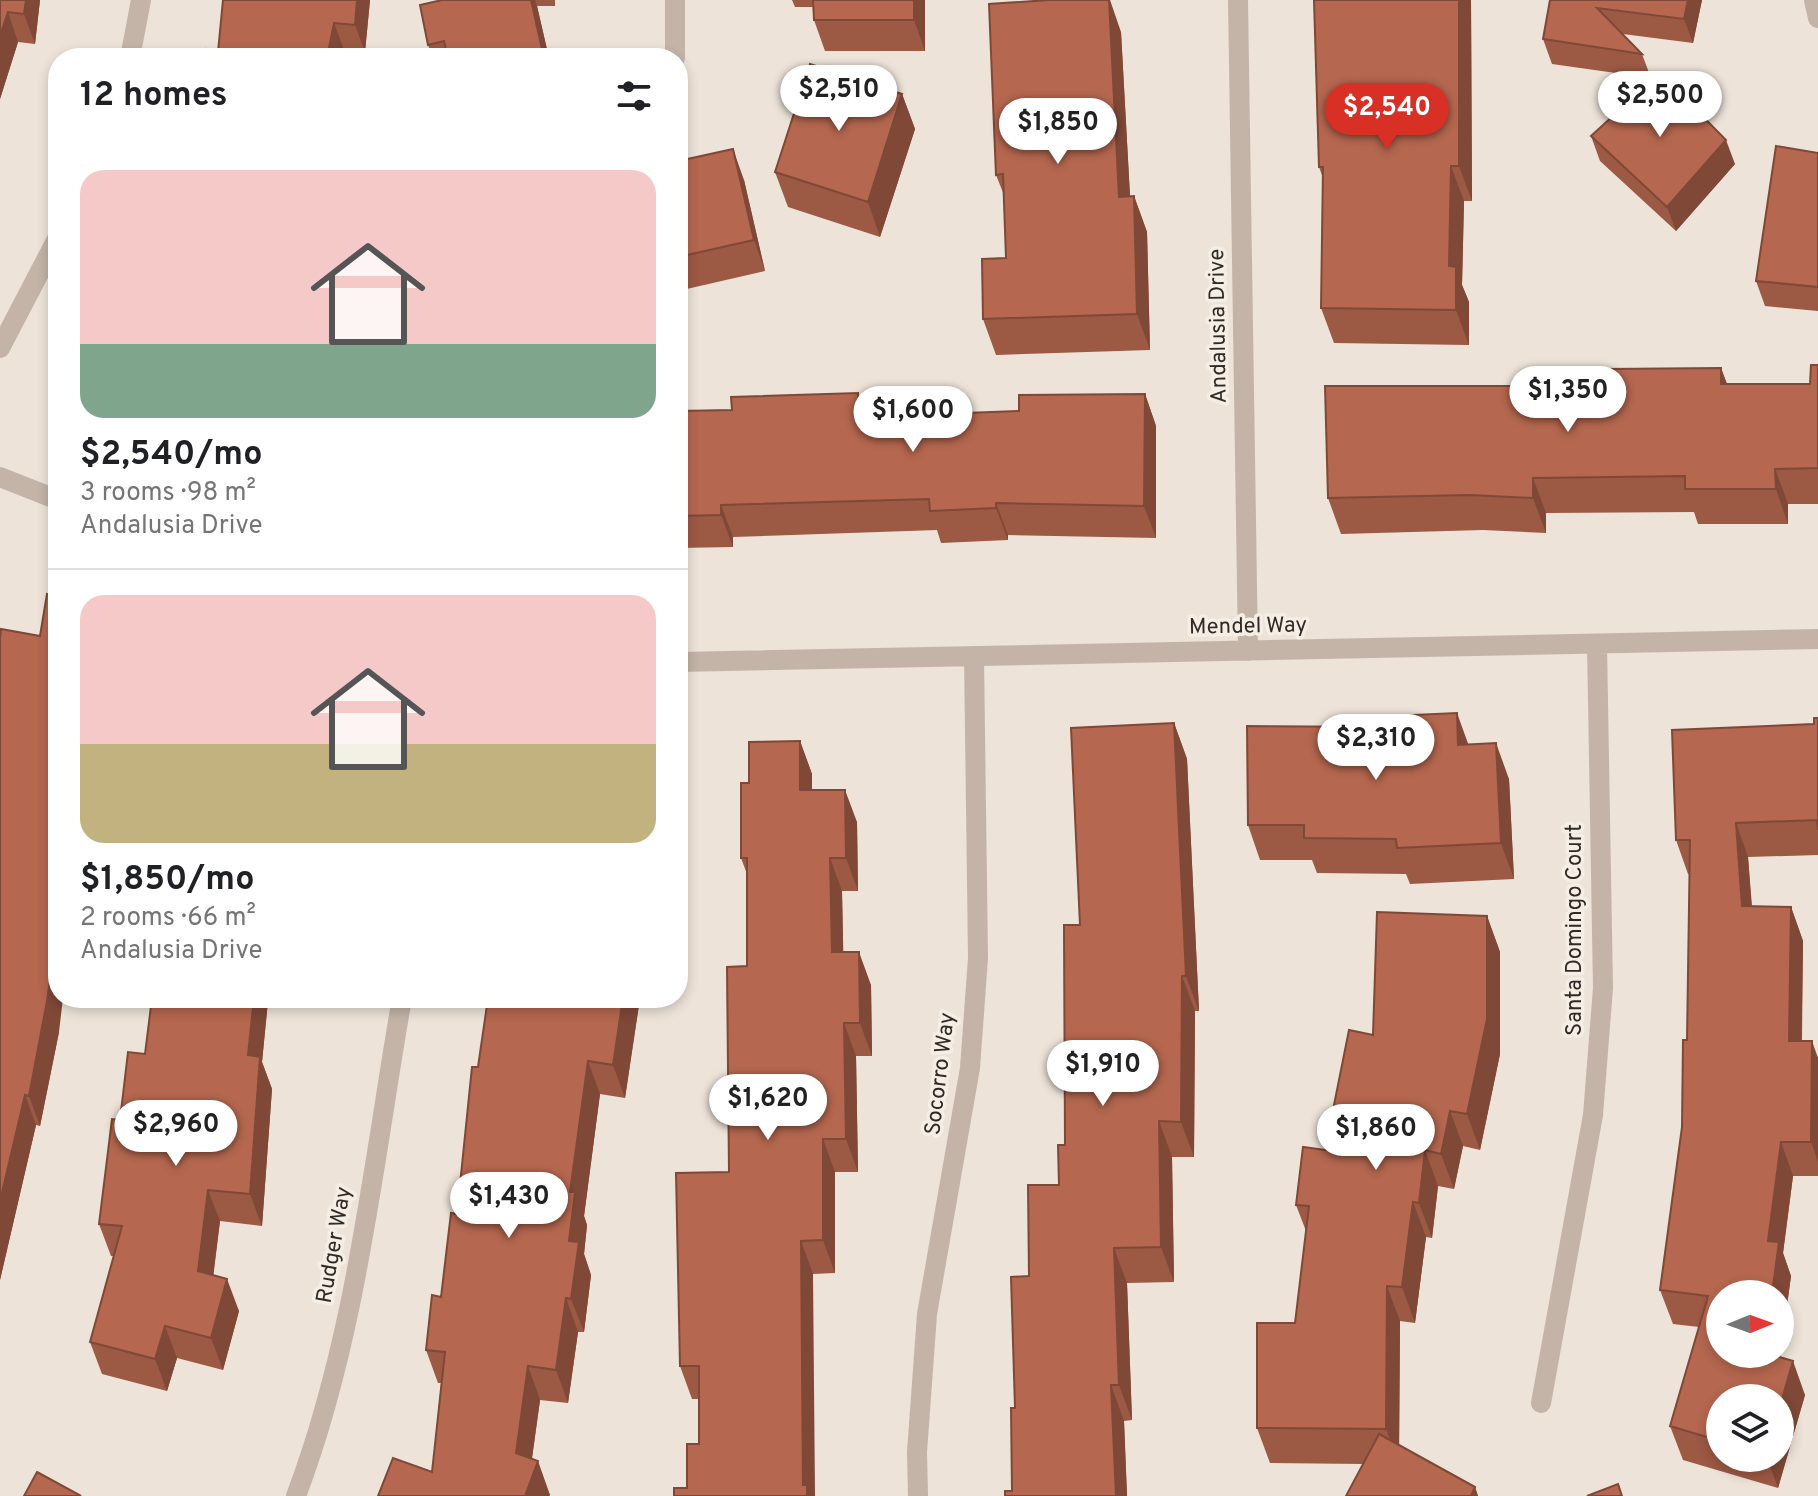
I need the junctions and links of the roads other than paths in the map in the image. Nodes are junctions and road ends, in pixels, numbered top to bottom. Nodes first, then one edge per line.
1 (141, 0) edge
2 (675, 0) edge
3 (1238, 0) edge
4 (1814, 0) edge
5 (1818, 18) edge
6 (132, 48) edge
7 (675, 48) edge
8 (48, 256) edge
9 (0, 348) edge
10 (0, 477) edge
11 (48, 496) edge
12 (1818, 639) edge
13 (1597, 644) junction
14 (1248, 651) junction
15 (974, 656) junction
16 (688, 662) edge
17 (400, 1008) edge
18 (1541, 1403) dead end
19 (296, 1496) edge
20 (918, 1496) edge

1 - 6 street
2 - 7 street
3 - 14 street, Andalusia Drive
4 - 5 street
8 - 9 street
10 - 11 street
12 - 13 street, Mendel Way
13 - 14 street, Mendel Way
13 - 18 street, Santa Domingo Court
14 - 15 street, Mendel Way
15 - 16 street, Mendel Way
15 - 20 street, Socorro Way
17 - 19 street, Rudger Way

